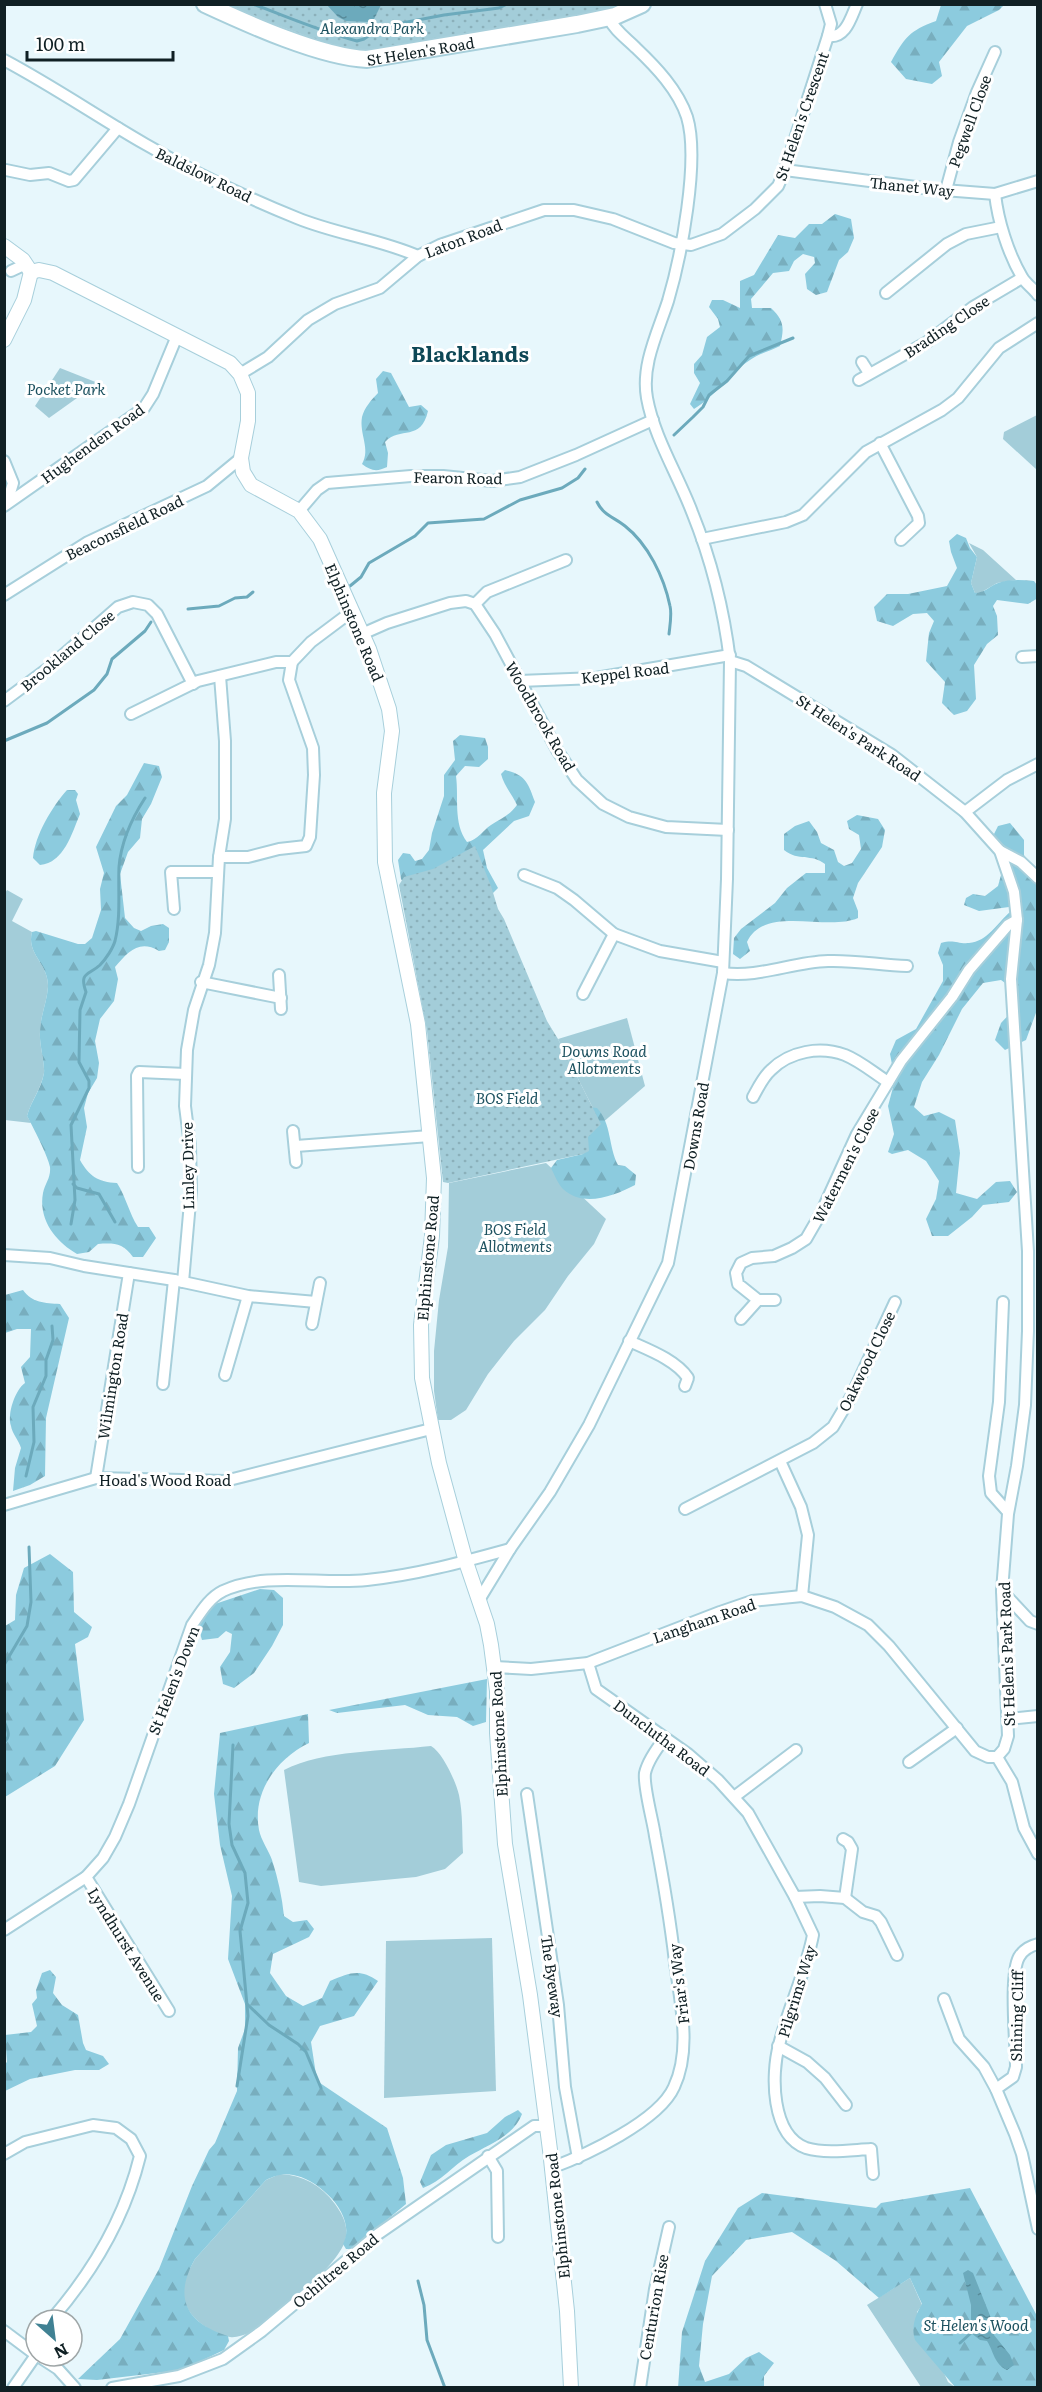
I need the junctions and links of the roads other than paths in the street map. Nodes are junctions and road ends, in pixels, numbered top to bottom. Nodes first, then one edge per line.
1 (205, 4) edge
2 (642, 4) edge
3 (825, 4) edge
4 (857, 4) edge
5 (609, 18) junction
6 (828, 36) junction
7 (995, 52) dead end
8 (4, 60) edge
9 (118, 128) junction
10 (6, 170) dead end
11 (785, 170) junction
12 (1038, 181) edge
13 (946, 190) junction
14 (995, 194) junction
15 (1001, 227) junction
16 (682, 245) junction
17 (4, 246) edge
18 (418, 256) junction
19 (28, 268) junction
20 (11, 271) dead end
21 (1022, 278) junction
22 (893, 292) dead end
23 (1038, 295) edge
24 (1038, 323) edge
25 (177, 336) junction
26 (4, 340) edge
27 (862, 362) dead end
28 (869, 373) junction
29 (240, 374) junction
30 (859, 380) dead end
31 (653, 420) junction
32 (880, 443) junction
33 (241, 458) junction
34 (4, 461) edge
35 (13, 483) junction
36 (35, 484) junction
37 (6, 505) edge
38 (299, 511) junction
39 (702, 539) junction
40 (901, 540) dead end
41 (566, 560) dead end
42 (4, 594) edge
43 (475, 604) junction
44 (351, 612) junction
45 (362, 634) junction
46 (1038, 656) edge
47 (1022, 657) dead end
48 (730, 658) junction
49 (292, 662) junction
50 (220, 676) junction
51 (519, 681) junction
52 (193, 684) junction
53 (4, 701) edge
54 (131, 714) dead end
55 (1038, 764) edge
56 (965, 812) junction
57 (728, 830) junction
58 (999, 851) junction
59 (219, 857) junction
60 (218, 872) junction
61 (524, 875) dead end
62 (1038, 878) edge
63 (174, 909) dead end
64 (1017, 920) junction
65 (614, 934) junction
66 (723, 967) junction
67 (279, 975) dead end
68 (898, 978) dead end
69 (201, 982) junction
70 (582, 987) dead end
71 (186, 1074) junction
72 (888, 1082) junction
73 (753, 1097) dead end
74 (293, 1131) dead end
75 (430, 1136) junction
76 (296, 1146) junction
77 (296, 1162) dead end
78 (138, 1167) dead end
79 (4, 1255) edge
80 (129, 1273) junction
81 (178, 1281) junction
82 (320, 1283) dead end
83 (248, 1296) junction
84 (758, 1300) junction
85 (775, 1300) dead end
86 (316, 1302) junction
87 (895, 1302) dead end
88 (1004, 1302) dead end
89 (741, 1318) dead end
90 (312, 1324) dead end
91 (629, 1341) junction
92 (225, 1375) dead end
93 (163, 1384) dead end
94 (685, 1386) dead end
95 (431, 1429) junction
96 (780, 1461) junction
97 (96, 1478) junction
98 (4, 1504) edge
99 (685, 1509) dead end
100 (1008, 1512) junction
101 (510, 1549) junction
102 (466, 1562) junction
103 (1002, 1591) junction
104 (801, 1596) junction
105 (479, 1600) junction
106 (1038, 1624) edge
107 (588, 1663) junction
108 (494, 1667) junction
109 (1038, 1716) edge
110 (1009, 1719) junction
111 (957, 1728) junction
112 (665, 1737) junction
113 (796, 1750) dead end
114 (997, 1757) junction
115 (909, 1762) dead end
116 (527, 1794) dead end
117 (734, 1797) junction
118 (843, 1839) dead end
119 (1038, 1854) edge
120 (86, 1877) junction
121 (795, 1897) junction
122 (845, 1898) junction
123 (4, 1930) edge
124 (813, 1935) joint
125 (1038, 1944) edge
126 (897, 1955) dead end
127 (944, 1999) dead end
128 (169, 2011) dead end
129 (778, 2046) junction
130 (996, 2089) junction
131 (846, 2105) dead end
132 (546, 2126) junction
133 (4, 2154) edge
134 (488, 2156) junction
135 (578, 2158) junction
136 (551, 2168) junction
137 (873, 2174) dead end
138 (669, 2227) dead end
139 (1038, 2229) edge
140 (498, 2237) dead end
141 (61, 2308) edge
142 (4, 2331) edge
143 (24, 2345) edge
144 (28, 2368) edge
145 (56, 2368) edge
146 (13, 2388) edge
147 (75, 2388) edge
148 (112, 2388) edge
149 (571, 2388) edge
150 (640, 2388) edge

1 - 5 main road, St Helen's Road
2 - 5 main road, St Helen's Road
3 - 6 street, St Helen's Crescent
4 - 6 street
5 - 16 street
6 - 11 street, St Helen's Crescent
7 - 13 street, Pegwell Close
8 - 9 street, Baldslow Road
9 - 10 street
9 - 18 street, Baldslow Road
11 - 13 street, Thanet Way
11 - 16 street, St Helen's Crescent
12 - 14 street, Thanet Way
13 - 14 street, Thanet Way
14 - 15 street
15 - 21 street
15 - 22 street
16 - 18 street, Laton Road
16 - 31 street
17 - 19 street
18 - 29 street, Laton Road
19 - 20 street
19 - 25 street
19 - 26 street
21 - 23 street
21 - 28 street, Brading Close
24 - 32 street
25 - 29 street
25 - 36 street, Hughenden Road
27 - 28 street
28 - 30 street, Brading Close
29 - 33 street, Elphinstone Road
31 - 38 street, Fearon Road
31 - 39 street
32 - 39 street
32 - 40 street
33 - 38 street, Elphinstone Road
33 - 42 street, Beaconsfield Road
34 - 35 street
35 - 36 street, Hughenden Road
35 - 37 street
36 - 37 street, Hughenden Road
38 - 44 street, Elphinstone Road
39 - 48 street
41 - 43 street
43 - 45 street
43 - 51 street, Woodbrook Road
44 - 45 street, Elphinstone Road
44 - 49 street
45 - 75 street, Elphinstone Road
46 - 47 street
48 - 51 street, Keppel Road
48 - 56 street, St Helen's Park Road
48 - 57 street, Downs Road
49 - 50 street
49 - 59 street
50 - 52 street
50 - 59 street, Linley Drive
51 - 57 street, Woodbrook Road
52 - 53 street, Brookland Close
52 - 54 street
55 - 56 street
56 - 58 street, St Helen's Park Road
57 - 66 street, Downs Road
58 - 62 street
58 - 64 street, St Helen's Park Road
59 - 60 street, Linley Drive
60 - 63 street
60 - 69 street, Linley Drive
61 - 65 street
64 - 72 street, Watermen's Close
64 - 100 street, St Helen's Park Road
65 - 66 street
65 - 70 street
66 - 68 street
66 - 91 street, Downs Road
67 - 69 street
69 - 71 street, Linley Drive
71 - 78 street
71 - 81 street, Linley Drive
72 - 73 street
72 - 84 street, Watermen's Close
74 - 76 street
75 - 76 street
75 - 95 street, Elphinstone Road
76 - 77 street
79 - 80 street
80 - 81 street
80 - 97 street, Wilmington Road
81 - 83 street
81 - 93 street, Linley Drive
82 - 86 street
83 - 86 street
83 - 92 street
84 - 85 street
84 - 89 street
86 - 90 street
87 - 96 street, Oakwood Close
88 - 100 street
91 - 94 street
91 - 101 street, Downs Road
95 - 97 street, Hoad's Wood Road
95 - 102 street, Elphinstone Road
96 - 99 street, Oakwood Close
96 - 104 street
97 - 98 street, Hoad's Wood Road
100 - 103 street, St Helen's Park Road
101 - 102 street
101 - 105 street, Downs Road
102 - 105 street, Elphinstone Road
102 - 120 street, St Helen's Down
103 - 106 street
103 - 110 street, St Helen's Park Road
104 - 107 street, Langham Road
104 - 111 street, Langham Road
105 - 108 street, Elphinstone Road
107 - 108 street, Langham Road
107 - 112 street, Dunclutha Road
108 - 132 street, Elphinstone Road
109 - 110 street
110 - 114 street, St Helen's Park Road
111 - 114 street, Langham Road
111 - 115 street
112 - 117 street, Dunclutha Road
112 - 135 street, Friar's Way
113 - 117 street
114 - 119 street
116 - 135 street, The Byeway
117 - 121 street, Dunclutha Road
118 - 122 street
120 - 123 street, St Helen's Down
120 - 128 street, Lyndhurst Avenue
121 - 122 street
121 - 124 street, Dunclutha Road
122 - 126 street
124 - 129 street, Pilgrims Way
125 - 130 street, Shining Cliff
127 - 130 street
129 - 131 street, Pilgrims Way
129 - 137 street, Pilgrims Way
130 - 139 street
132 - 134 street, Ochiltree Road
132 - 136 street, Elphinstone Road
133 - 141 street
134 - 140 street
134 - 148 street, Ochiltree Road
135 - 136 street, Friar's Way
136 - 149 street, Elphinstone Road
138 - 150 street, Centurion Rise
142 - 143 street
144 - 146 street
145 - 147 street

